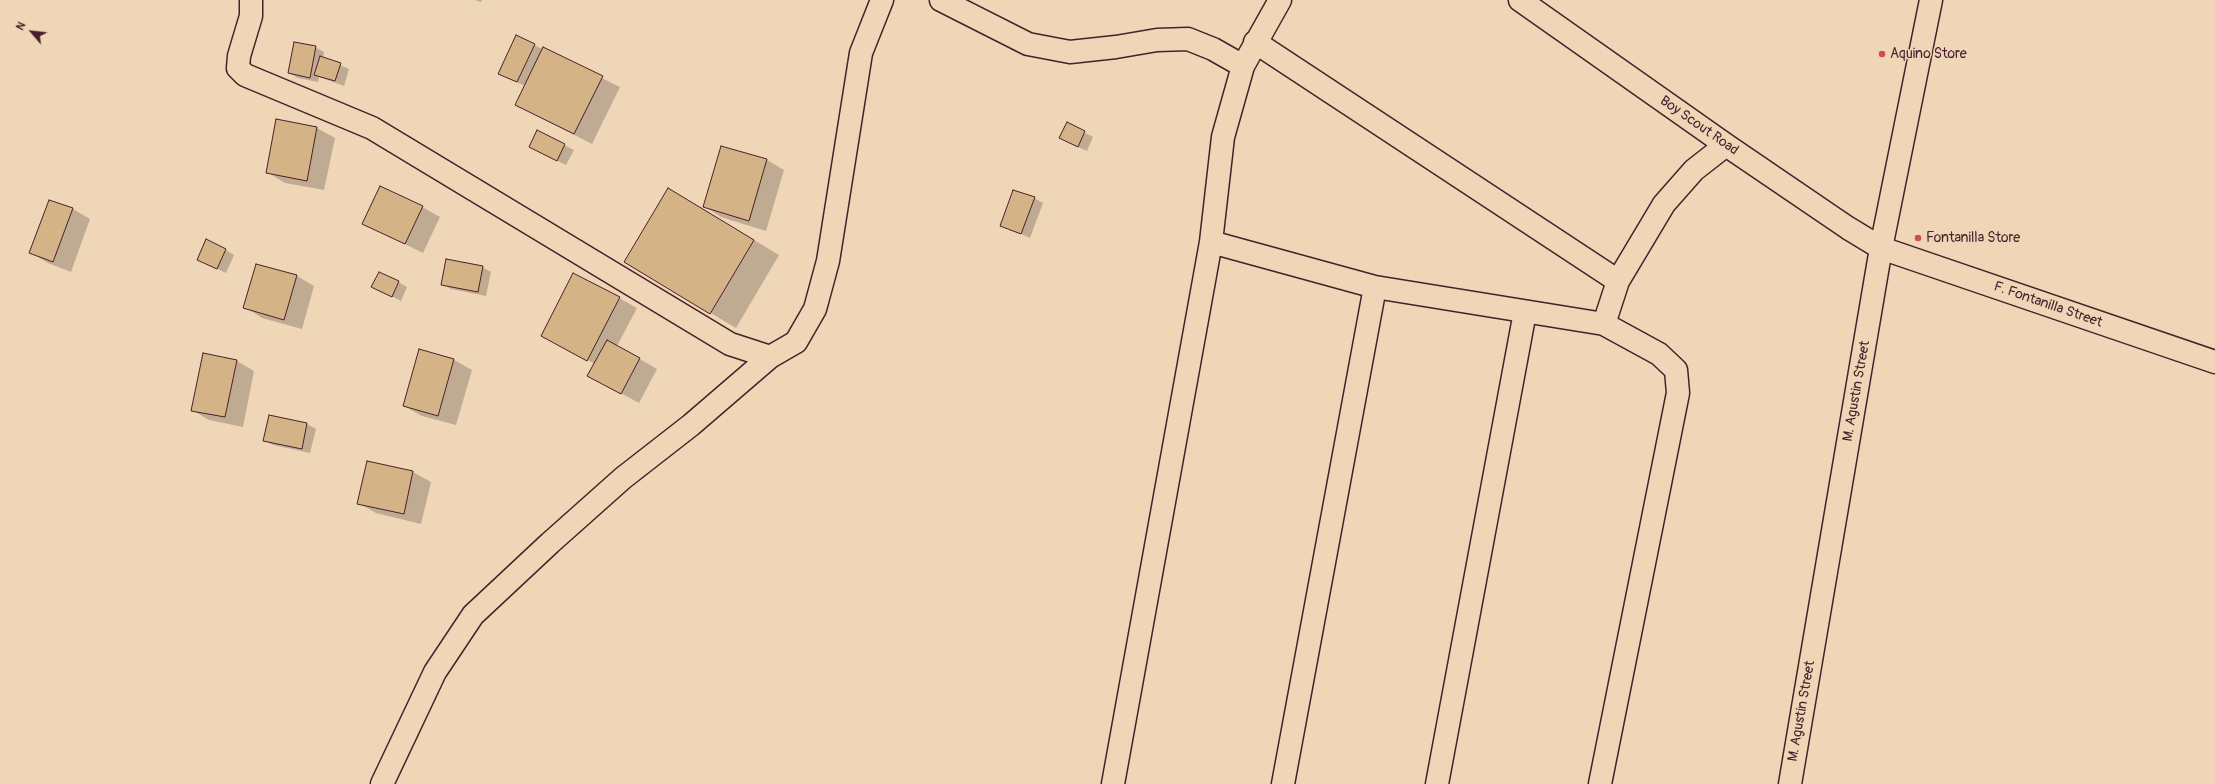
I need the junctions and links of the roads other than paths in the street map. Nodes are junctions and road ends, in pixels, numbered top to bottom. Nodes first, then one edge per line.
1 (251, 0) edge
2 (882, 0) edge
3 (941, 0) edge
4 (1280, 0) edge
5 (1520, 0) edge
6 (1931, 0) edge
7 (1255, 42) junction
8 (1242, 66) junction
9 (1726, 145) junction
10 (1211, 242) junction
11 (1882, 248) junction
12 (1618, 281) junction
13 (1375, 287) junction
14 (1525, 312) junction
15 (1604, 324) junction
16 (770, 356) junction
17 (2215, 362) edge
18 (382, 784) edge
19 (1113, 784) edge
20 (1283, 784) edge
21 (1437, 784) edge
22 (1600, 784) edge
23 (1790, 784) edge

1 - 16 street
2 - 16 street
3 - 8 street
4 - 7 street
5 - 9 street, Boy Scout Road
6 - 11 street, M. Agustin Street
7 - 8 street
7 - 12 street
8 - 10 street
9 - 11 street, Boy Scout Road
9 - 12 street
10 - 13 street
10 - 19 street
11 - 17 street, F. Fontanilla Street
11 - 23 street, M. Agustin Street
12 - 15 street
13 - 14 street
13 - 20 street
14 - 15 street
14 - 21 street
15 - 22 street
16 - 18 street

